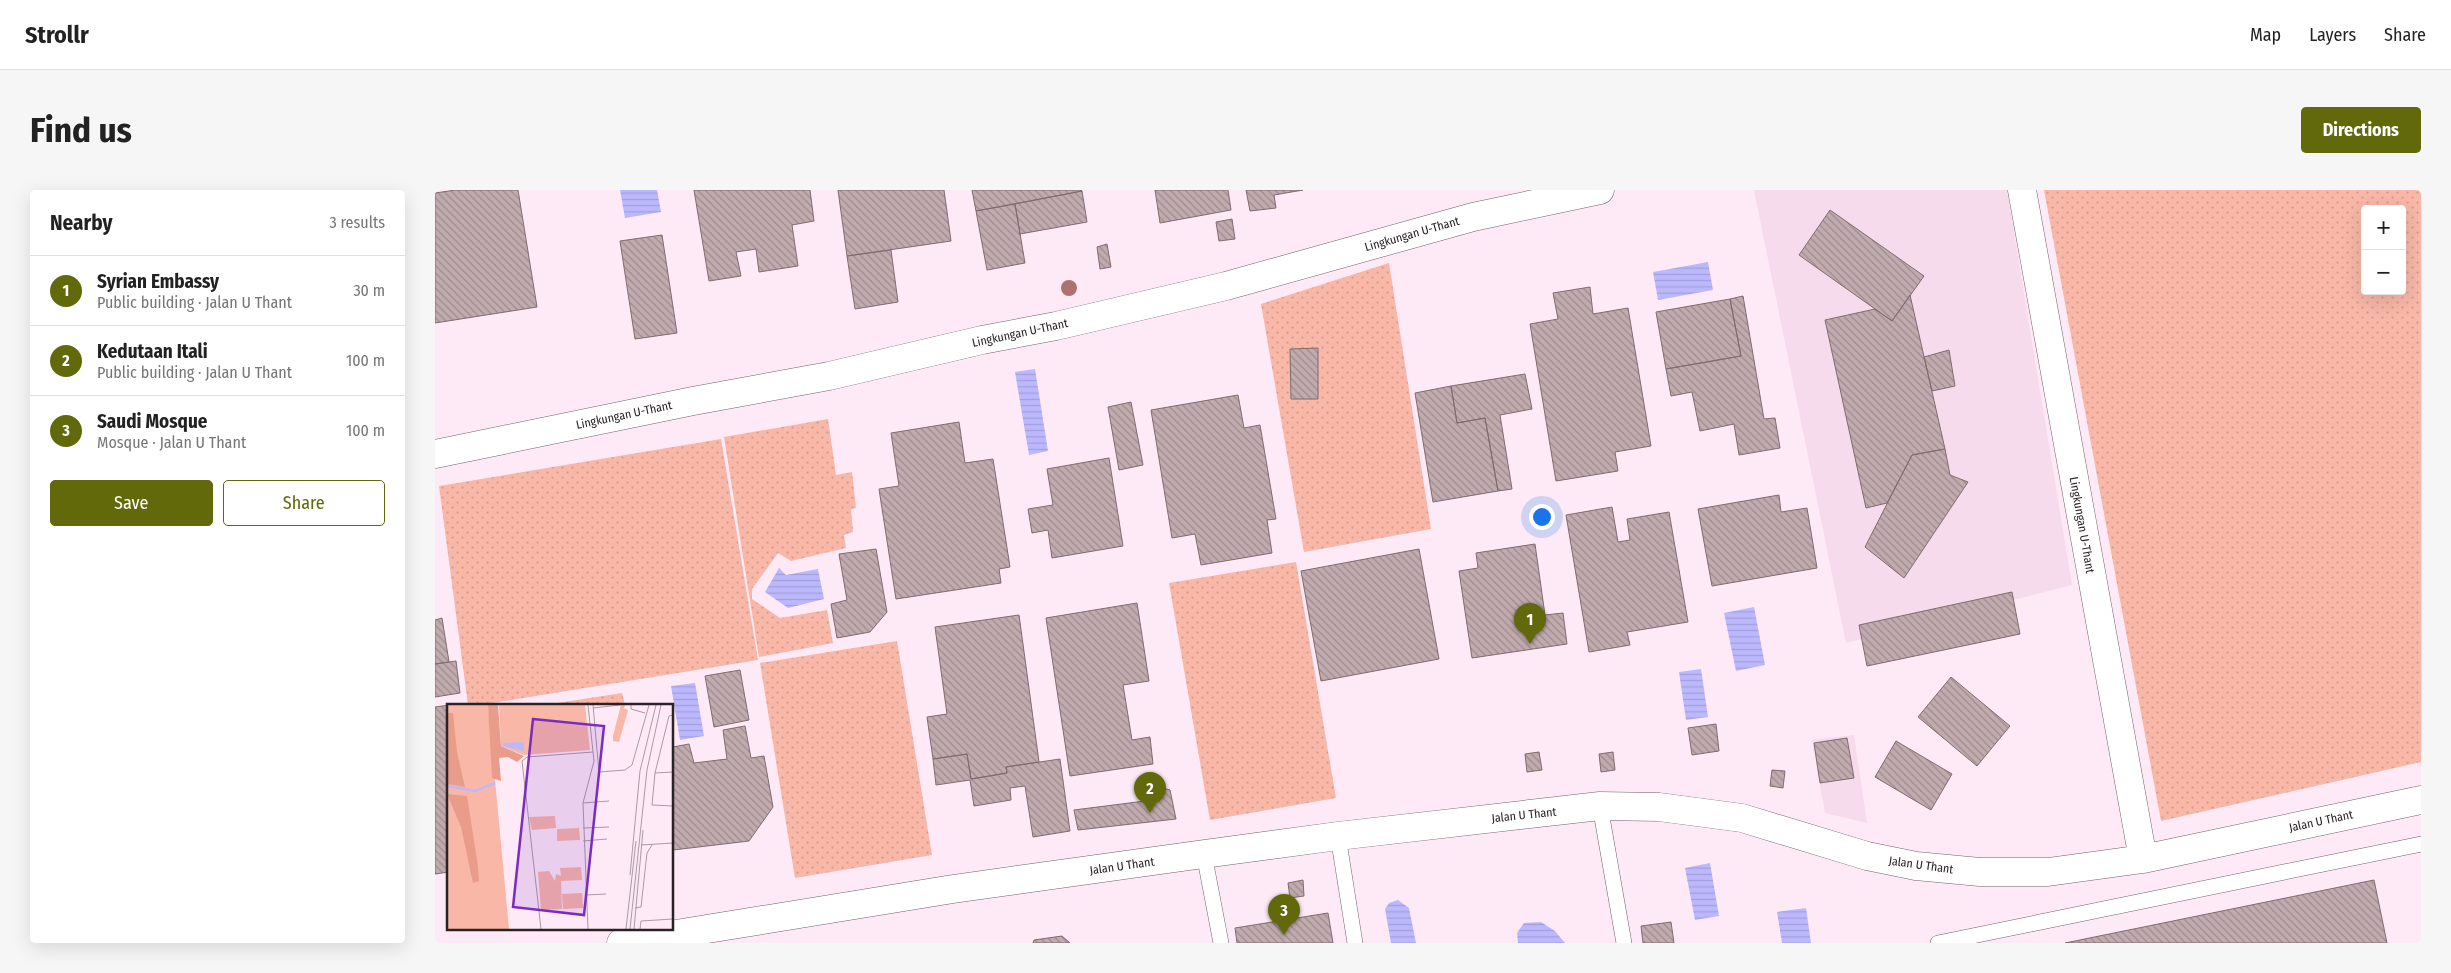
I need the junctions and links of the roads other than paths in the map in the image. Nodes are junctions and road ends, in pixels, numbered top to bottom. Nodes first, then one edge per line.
1 (1600, 190) edge
2 (2021, 190) edge
3 (435, 454) edge
4 (2421, 800) edge
5 (1600, 806) junction
6 (1338, 836) junction
7 (2421, 844) edge
8 (1204, 854) junction
9 (2143, 859) junction
10 (638, 942) edge
11 (1221, 943) edge
12 (1355, 943) edge
13 (1624, 943) edge
14 (1938, 943) edge

1 - 3 street, Lingkungan U-Thant
2 - 9 street, Lingkungan U-Thant
4 - 9 street, Jalan U Thant
5 - 6 street, Jalan U Thant
5 - 9 street, Jalan U Thant
5 - 13 lane
6 - 8 street, Jalan U Thant
6 - 12 lane
7 - 14 lane
8 - 10 street, Jalan U Thant
8 - 11 lane

